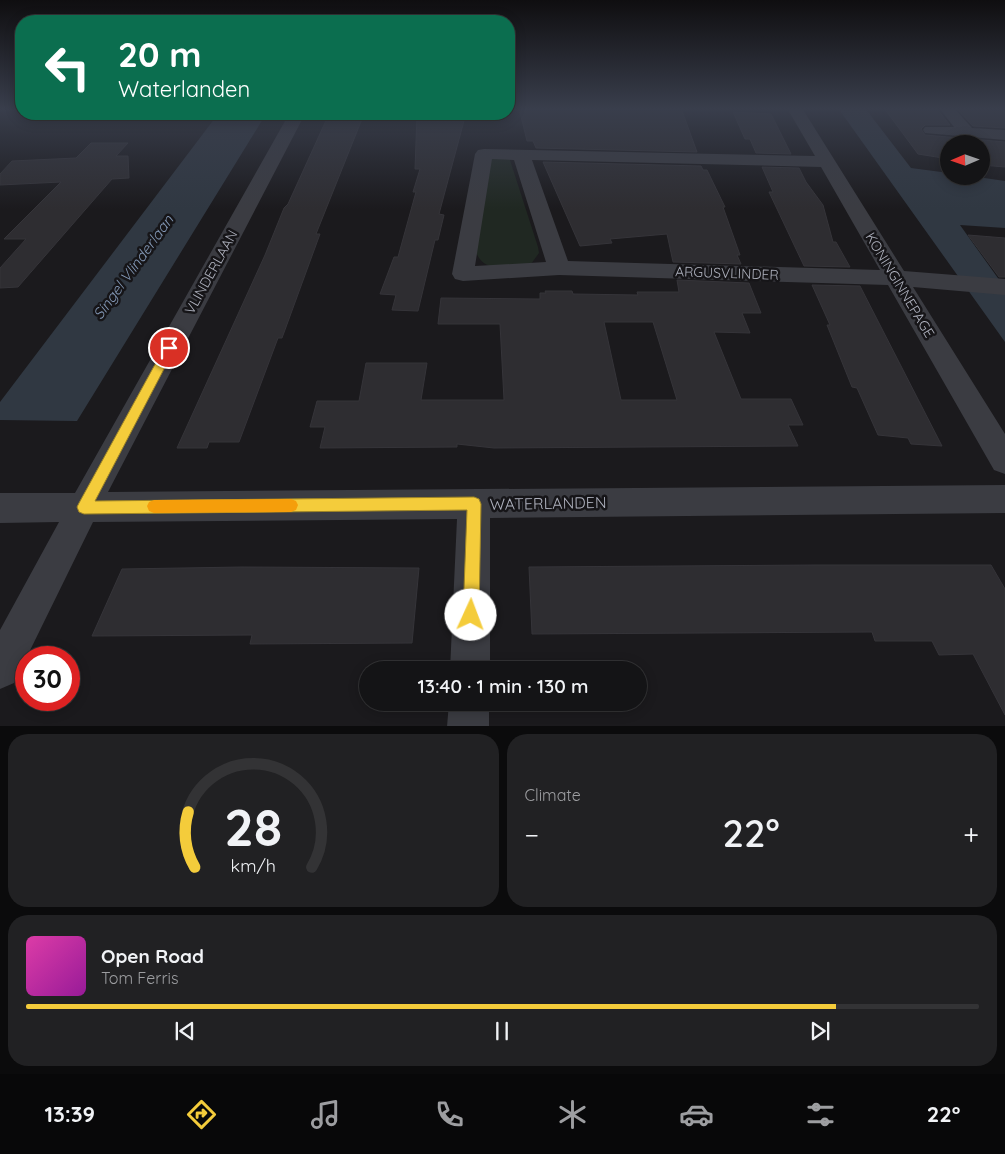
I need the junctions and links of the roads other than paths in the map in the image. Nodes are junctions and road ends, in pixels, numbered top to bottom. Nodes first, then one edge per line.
1 (282, 142) edge
2 (816, 142) edge
3 (521, 155) junction
4 (828, 162) junction
5 (559, 268) junction
6 (896, 278) junction
7 (1005, 287) edge
8 (1005, 461) edge
9 (1005, 499) edge
10 (474, 504) junction
11 (84, 507) junction
12 (0, 508) edge
13 (470, 661) edge
14 (0, 669) edge
15 (469, 711) edge
16 (468, 726) edge

1 - 11 street, VLINDERLAAN
2 - 4 street, KONINGINNEPAGE
3 - 4 street, ARGUSVLINDER
3 - 5 street
3 - 5 street, ARGUSVLINDER
4 - 6 street, KONINGINNEPAGE
5 - 6 street, ARGUSVLINDER
6 - 7 street, ARGUSVLINDER
6 - 8 street, KONINGINNEPAGE
9 - 10 street, WATERLANDEN
10 - 11 street, WATERLANDEN
10 - 13 street
11 - 12 street, WATERLANDEN
11 - 14 street, VLINDERLAAN
15 - 16 street

